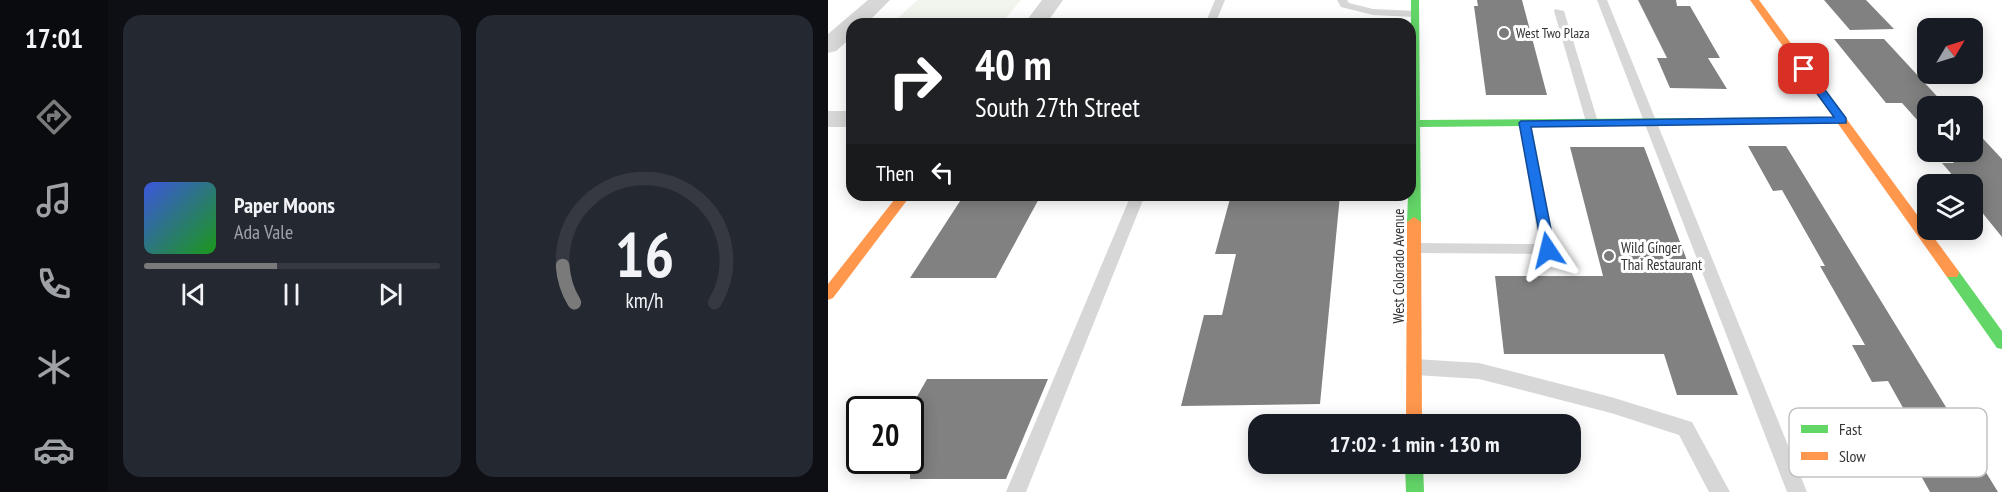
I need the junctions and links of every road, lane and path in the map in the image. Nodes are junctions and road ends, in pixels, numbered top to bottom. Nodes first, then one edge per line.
1 (880, 0) edge
2 (1053, 0) edge
3 (1220, 0) edge
4 (1342, 0) edge
5 (1602, 0) edge
6 (1754, 0) edge
7 (1415, 7) edge
8 (1559, 11) dead end
9 (859, 18) edge
10 (1040, 18) edge
11 (1212, 18) edge
12 (846, 30) edge
13 (828, 46) edge
14 (828, 119) edge
15 (846, 119) edge
16 (1842, 120) junction
17 (1592, 122) junction
18 (1650, 122) junction
19 (1525, 123) junction
20 (1416, 124) edge
21 (899, 201) edge
22 (1136, 201) edge
23 (1413, 201) edge
24 (1414, 249) junction
25 (828, 294) edge
26 (2002, 343) edge
27 (1414, 368) junction
28 (1414, 414) edge
29 (1789, 472) edge
30 (1414, 474) edge
31 (1791, 477) edge
32 (1016, 492) edge
33 (1414, 492) edge
34 (1720, 492) edge
35 (1797, 492) edge

1 - 9 street
2 - 10 street
3 - 11 lane
4 - 7 lane
5 - 18 lane
6 - 16 street
8 - 17 lane
12 - 13 street
14 - 15 street
16 - 18 street
16 - 26 street
17 - 18 street
17 - 19 street
18 - 29 lane
19 - 20 street
19 - 24 lane
21 - 25 street
22 - 32 lane
23 - 24 street, West Colorado Avenue
24 - 27 street, West Colorado Avenue
27 - 28 street, West Colorado Avenue
27 - 34 lane
30 - 33 street
31 - 35 lane

